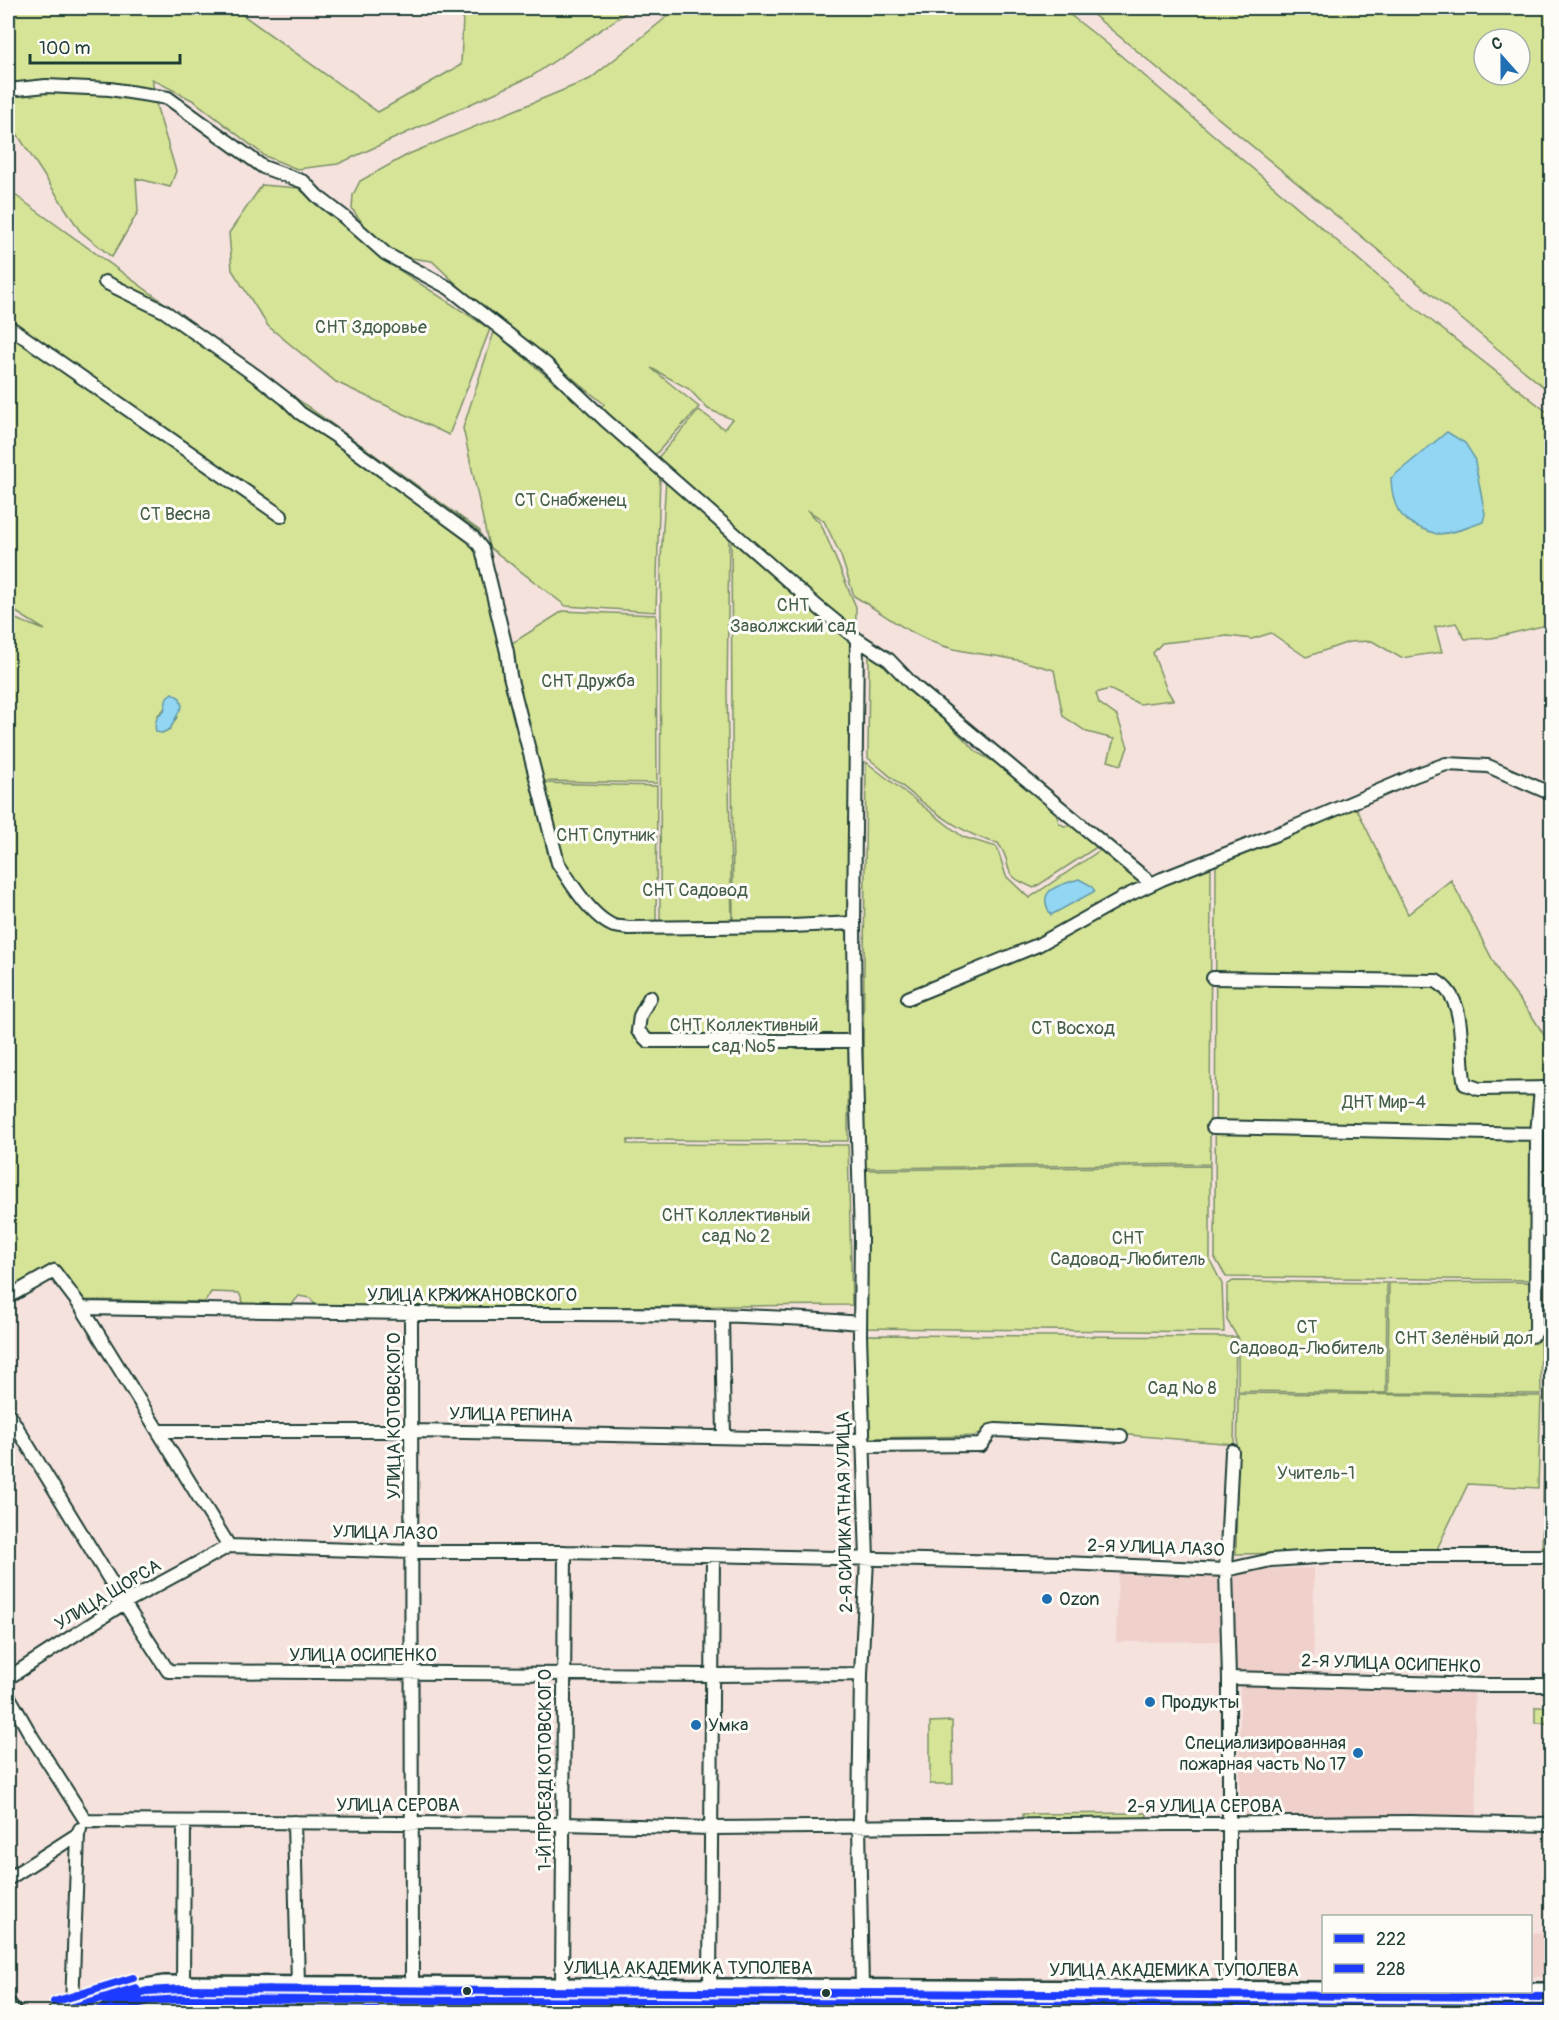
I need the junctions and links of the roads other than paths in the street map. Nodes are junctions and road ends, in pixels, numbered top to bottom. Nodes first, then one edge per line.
1 (8, 90) edge
2 (105, 282) dead end
3 (8, 326) edge
4 (281, 516) dead end
5 (857, 639) junction
6 (1551, 794) edge
7 (1152, 884) junction
8 (854, 923) junction
9 (1213, 978) dead end
10 (650, 997) dead end
11 (908, 999) dead end
12 (855, 1041) junction
13 (1546, 1088) edge
14 (1213, 1127) dead end
15 (1537, 1134) junction
16 (8, 1297) edge
17 (82, 1308) junction
18 (411, 1314) junction
19 (722, 1315) junction
20 (860, 1323) junction
21 (1532, 1336) dead end
22 (8, 1413) edge
23 (158, 1431) junction
24 (412, 1431) junction
25 (1121, 1436) dead end
26 (724, 1437) junction
27 (863, 1443) junction
28 (1232, 1451) dead end
29 (229, 1546) junction
30 (412, 1552) junction
31 (565, 1552) junction
32 (713, 1556) junction
33 (1551, 1556) edge
34 (867, 1560) junction
35 (1226, 1570) junction
36 (124, 1604) junction
37 (411, 1673) junction
38 (563, 1674) junction
39 (861, 1674) junction
40 (712, 1675) junction
41 (8, 1678) edge
42 (1229, 1678) junction
43 (1551, 1685) edge
44 (8, 1695) edge
45 (86, 1821) junction
46 (184, 1822) junction
47 (294, 1822) junction
48 (411, 1824) junction
49 (564, 1824) junction
50 (1229, 1824) junction
51 (1551, 1825) edge
52 (859, 1826) junction
53 (711, 1828) junction
54 (78, 1834) junction
55 (8, 1879) edge
56 (183, 1984) junction
57 (298, 1985) junction
58 (562, 1987) junction
59 (710, 1988) junction
60 (1236, 1990) junction
61 (1322, 1990) edge
62 (1532, 1991) edge
63 (1551, 1991) edge
64 (593, 1995) junction
65 (862, 1999) edge
66 (412, 2000) edge
67 (8, 2005) edge
68 (72, 2007) junction
69 (633, 2007) edge
70 (1010, 2008) edge
71 (1226, 2008) edge
72 (1551, 2008) edge
73 (1510, 2010) edge
74 (13, 2013) edge
75 (57, 2013) edge
76 (108, 2013) edge
77 (564, 2013) edge

1 - 5 street
2 - 8 street
3 - 4 street
5 - 7 street
5 - 8 street, 2-Я СИЛИКАТНАЯ УЛИЦА
6 - 7 street
7 - 11 street
8 - 12 street, 2-Я СИЛИКАТНАЯ УЛИЦА
9 - 13 street
10 - 12 street
12 - 20 street, 2-Я СИЛИКАТНАЯ УЛИЦА
13 - 15 street
14 - 15 street
15 - 21 street
16 - 17 street
17 - 18 street, УЛИЦА КРЖИЖАНОВСКОГО
17 - 23 street
18 - 19 street, УЛИЦА КРЖИЖАНОВСКОГО
18 - 24 street, УЛИЦА КОТОВСКОГО
19 - 20 street, УЛИЦА КРЖИЖАНОВСКОГО
19 - 26 street
20 - 27 street, 2-Я СИЛИКАТНАЯ УЛИЦА
22 - 36 street, УЛИЦА ОСИПЕНКО
23 - 24 street, УЛИЦА РЕПИНА
23 - 29 street
24 - 26 street, УЛИЦА РЕПИНА
24 - 30 street, УЛИЦА КОТОВСКОГО
25 - 27 street, УЛИЦА РЕПИНА
26 - 27 street, УЛИЦА РЕПИНА
27 - 34 street, 2-Я СИЛИКАТНАЯ УЛИЦА
28 - 35 street
29 - 30 street, УЛИЦА ЛАЗО
29 - 36 street, УЛИЦА ЩОРСА
30 - 31 street, УЛИЦА ЛАЗО
30 - 37 street, УЛИЦА КОТОВСКОГО
31 - 32 street, УЛИЦА ЛАЗО
31 - 38 street, 1-Й ПРОЕЗД КОТОВСКОГО
32 - 34 street, УЛИЦА ЛАЗО
32 - 40 street
33 - 35 street, 2-Я УЛИЦА ЛАЗО
34 - 35 street, 2-Я УЛИЦА ЛАЗО
34 - 39 street, 2-Я СИЛИКАТНАЯ УЛИЦА
35 - 42 street
36 - 37 street, УЛИЦА ОСИПЕНКО
36 - 41 street, УЛИЦА ЩОРСА
37 - 38 street, УЛИЦА ОСИПЕНКО
37 - 48 street, УЛИЦА КОТОВСКОГО
38 - 40 street, УЛИЦА ОСИПЕНКО
38 - 49 street, 1-Й ПРОЕЗД КОТОВСКОГО
39 - 40 street, УЛИЦА ОСИПЕНКО
39 - 52 street, 2-Я СИЛИКАТНАЯ УЛИЦА
40 - 53 street
42 - 43 street, 2-Я УЛИЦА ОСИПЕНКО
42 - 50 street
44 - 45 street
45 - 46 street, УЛИЦА СЕРОВА
45 - 54 street
46 - 47 street, УЛИЦА СЕРОВА
46 - 56 street
47 - 48 street, УЛИЦА СЕРОВА
47 - 57 street
48 - 49 street, УЛИЦА СЕРОВА
48 - 66 street, УЛИЦА КОТОВСКОГО
49 - 53 street, УЛИЦА СЕРОВА
49 - 58 street, 1-Й ПРОЕЗД КОТОВСКОГО
50 - 51 street, 2-Я УЛИЦА СЕРОВА
50 - 52 street, 2-Я УЛИЦА СЕРОВА
50 - 60 street
52 - 53 street, УЛИЦА СЕРОВА
52 - 65 street, 2-Я СИЛИКАТНАЯ УЛИЦА
53 - 59 street
54 - 55 street
54 - 68 street
56 - 57 main road, УЛИЦА АКАДЕМИКА ТУПОЛЕВА
56 - 68 main road, УЛИЦА АКАДЕМИКА ТУПОЛЕВА
57 - 66 main road, УЛИЦА АКАДЕМИКА ТУПОЛЕВА
58 - 64 main road, УЛИЦА АКАДЕМИКА ТУПОЛЕВА
58 - 66 main road, УЛИЦА АКАДЕМИКА ТУПОЛЕВА
59 - 64 main road, УЛИЦА АКАДЕМИКА ТУПОЛЕВА
59 - 65 main road, УЛИЦА АКАДЕМИКА ТУПОЛЕВА
60 - 61 main road, УЛИЦА АКАДЕМИКА ТУПОЛЕВА
60 - 65 main road, УЛИЦА АКАДЕМИКА ТУПОЛЕВА
60 - 71 main road
62 - 63 main road
64 - 66 main road, УЛИЦА АКАДЕМИКА ТУПОЛЕВА
64 - 69 main road, УЛИЦА АКАДЕМИКА ТУПОЛЕВА
64 - 77 street
65 - 69 main road, УЛИЦА АКАДЕМИКА ТУПОЛЕВА
65 - 70 main road, УЛИЦА АКАДЕМИКА ТУПОЛЕВА
66 - 76 main road, УЛИЦА АКАДЕМИКА ТУПОЛЕВА
67 - 74 main road
68 - 75 main road, УЛИЦА АКАДЕМИКА ТУПОЛЕВА
70 - 71 main road, УЛИЦА АКАДЕМИКА ТУПОЛЕВА
71 - 73 main road, УЛИЦА АКАДЕМИКА ТУПОЛЕВА
72 - 73 main road, УЛИЦА АКАДЕМИКА ТУПОЛЕВА

